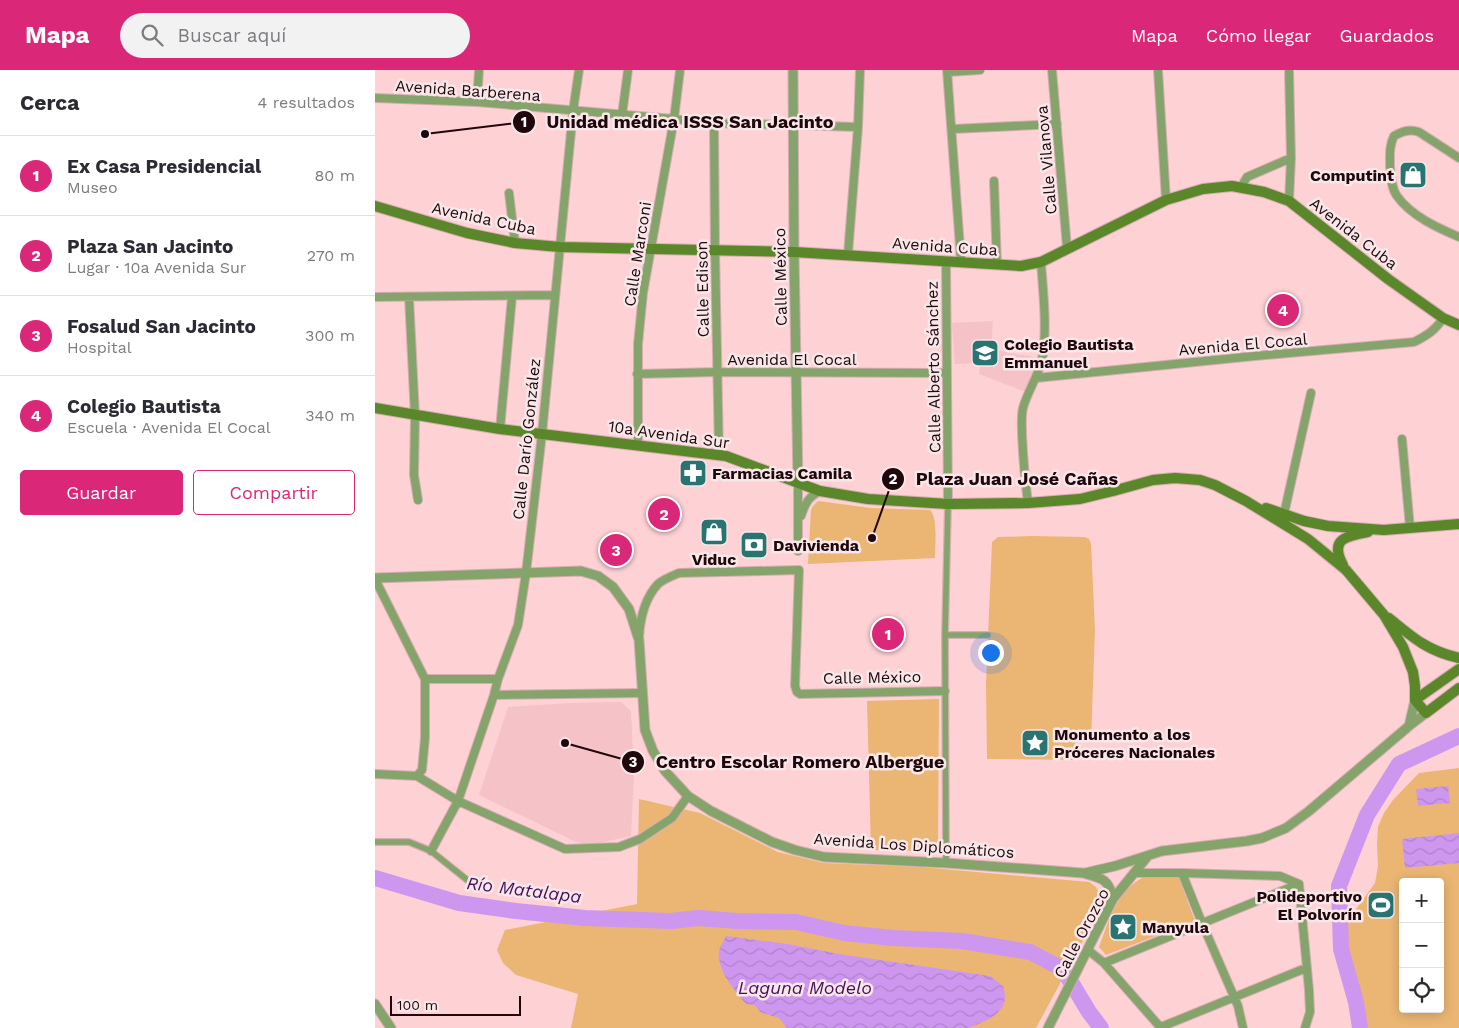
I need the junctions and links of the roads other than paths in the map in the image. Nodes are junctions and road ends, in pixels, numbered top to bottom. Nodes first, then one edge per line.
1 (479, 70) edge
2 (579, 70) edge
3 (628, 70) edge
4 (680, 70) edge
5 (793, 70) edge
6 (860, 70) edge
7 (980, 70) edge
8 (1052, 70) edge
9 (1158, 70) edge
10 (1289, 70) edge
11 (948, 71) edge
12 (375, 98) edge
13 (477, 102) junction
14 (573, 111) junction
15 (622, 115) junction
16 (674, 119) junction
17 (714, 124) junction
18 (1057, 124) junction
19 (793, 125) junction
20 (858, 127) junction
21 (953, 129) junction
22 (1291, 158) junction
23 (1459, 158) edge
24 (993, 180) dead end
25 (1243, 188) junction
26 (509, 193) dead end
27 (1167, 200) junction
28 (1289, 201) junction
29 (375, 206) edge
30 (1459, 237) edge
31 (515, 244) junction
32 (559, 247) junction
33 (1067, 248) junction
34 (652, 249) junction
35 (715, 251) junction
36 (794, 252) junction
37 (848, 254) junction
38 (946, 261) junction
39 (961, 261) junction
40 (1041, 262) junction
41 (997, 265) junction
42 (555, 295) junction
43 (409, 297) junction
44 (512, 297) junction
45 (375, 298) edge
46 (1443, 318) junction
47 (1459, 325) edge
48 (718, 372) junction
49 (796, 373) junction
50 (947, 373) junction
51 (637, 374) junction
52 (1036, 378) junction
53 (1311, 393) dead end
54 (375, 408) edge
55 (415, 416) junction
56 (500, 429) junction
57 (542, 434) junction
58 (1402, 439) dead end
59 (638, 444) junction
60 (719, 454) junction
61 (798, 484) junction
62 (820, 491) junction
63 (418, 500) dead end
64 (1246, 501) junction
65 (1028, 503) junction
66 (948, 504) junction
67 (1284, 514) junction
68 (799, 523) junction
69 (1459, 524) edge
70 (1410, 528) junction
71 (1384, 530) junction
72 (798, 550) dead end
73 (1346, 570) junction
74 (525, 573) junction
75 (375, 579) edge
76 (1384, 615) junction
77 (988, 635) dead end
78 (945, 636) junction
79 (639, 640) junction
80 (1459, 658) edge
81 (1459, 669) edge
82 (425, 679) junction
83 (498, 679) junction
84 (1459, 688) edge
85 (945, 691) junction
86 (643, 693) junction
87 (494, 695) junction
88 (1415, 700) junction
89 (1426, 713) junction
90 (1409, 726) junction
91 (375, 774) edge
92 (417, 776) junction
93 (688, 796) junction
94 (458, 801) junction
95 (375, 842) edge
96 (431, 851) junction
97 (1147, 857) junction
98 (946, 863) junction
99 (1083, 873) junction
100 (1134, 873) junction
101 (1182, 873) junction
102 (1299, 884) junction
103 (476, 887) dead end
104 (1113, 900) junction
105 (1202, 924) junction
106 (1089, 950) junction
107 (1104, 963) junction
108 (1306, 968) junction
109 (1233, 997) junction
110 (375, 1004) edge
111 (391, 1028) edge
112 (1048, 1028) edge
113 (1161, 1028) edge
114 (1243, 1028) edge
115 (1305, 1028) edge

1 - 13 street
2 - 14 street, Calle Darío González
3 - 15 street
4 - 16 street, Calle Marconi
5 - 19 street, Calle México
6 - 20 street
7 - 11 street
8 - 18 street, Calle Vilanova
9 - 27 street
10 - 22 street
11 - 21 street
12 - 13 street, Avenida Barberena
13 - 14 street, Avenida Barberena
14 - 15 street, Avenida Barberena
14 - 32 street, Calle Darío González
15 - 16 street, Avenida Barberena
16 - 17 street, Avenida Barberena
16 - 34 street, Calle Marconi
17 - 19 street, Avenida Barberena
17 - 35 street, Calle Edison
18 - 21 street
18 - 33 street, Calle Vilanova
19 - 20 street, Avenida Barberena
19 - 36 street, Calle México
20 - 37 street
21 - 39 street
22 - 25 street
22 - 28 street
23 - 30 street
24 - 41 street
25 - 27 main road, Avenida Cuba
25 - 28 main road, Avenida Cuba
26 - 31 street
27 - 33 main road, Avenida Cuba
28 - 46 main road, Avenida Cuba
29 - 31 main road, Avenida Cuba
31 - 32 main road, Avenida Cuba
32 - 34 main road, Avenida Cuba
32 - 42 street, Calle Darío González
33 - 40 main road, Avenida Cuba
34 - 35 main road, Avenida Cuba
34 - 51 street, Calle Marconi
35 - 36 main road, Avenida Cuba
35 - 48 street, Calle Edison
36 - 37 main road, Avenida Cuba
36 - 49 street, Calle México
37 - 38 main road, Avenida Cuba
38 - 39 main road, Avenida Cuba
38 - 50 street, Calle Alberto Sánchez
39 - 41 main road, Avenida Cuba
40 - 41 main road, Avenida Cuba
40 - 52 street
42 - 44 street
42 - 57 street, Calle Darío González
43 - 44 street
43 - 45 street
43 - 55 street
44 - 56 street
46 - 47 main road, Avenida Cuba
46 - 52 street, Avenida El Cocal
48 - 49 street, Avenida El Cocal
48 - 51 street, Avenida El Cocal
48 - 60 street, Calle Edison
49 - 50 street, Avenida El Cocal
49 - 61 street, Calle México
50 - 66 street, Calle Alberto Sánchez
51 - 59 street, Calle Marconi
52 - 65 street
53 - 67 street
54 - 55 main road, 10a Avenida Sur
55 - 56 main road, 10a Avenida Sur
55 - 63 street
56 - 57 main road, 10a Avenida Sur
57 - 59 main road, 10a Avenida Sur
57 - 74 street, Calle Darío González
58 - 70 street
59 - 60 main road, 10a Avenida Sur
60 - 61 main road, 10a Avenida Sur
61 - 62 main road, 10a Avenida Sur
61 - 68 street
62 - 66 main road, 10a Avenida Sur
62 - 68 street
64 - 65 main road, 10a Avenida Sur
64 - 67 main road, 10a Avenida Sur
64 - 73 main road, 10a Avenida Sur
65 - 66 main road, 10a Avenida Sur
66 - 78 street, Calle Alberto Sánchez
67 - 71 main road, 10a Avenida Sur
68 - 72 street
69 - 70 main road, 10a Avenida Sur
70 - 71 main road, 10a Avenida Sur
71 - 73 main road, 10a Avenida Sur
73 - 76 main road
74 - 75 street, Avenida Los Diplomáticos
74 - 79 street, Avenida Los Diplomáticos
74 - 83 street, Calle Darío González
75 - 82 street
76 - 80 main road
76 - 88 main road
77 - 78 street
78 - 85 street, Calle Alberto Sánchez
79 - 85 street, Calle México
79 - 86 street, Avenida Los Diplomáticos
81 - 88 main road
82 - 83 street
82 - 92 street
83 - 87 street, Calle Darío González
84 - 89 main road
85 - 98 street, Calle Alberto Sánchez
86 - 87 street
86 - 93 street, Avenida Los Diplomáticos
87 - 94 street, Calle Darío González
88 - 89 main road
88 - 90 street
89 - 90 street, Avenida Los Diplomáticos
90 - 97 street, Avenida Los Diplomáticos
91 - 92 street
92 - 94 street
93 - 94 street
93 - 98 street, Avenida Los Diplomáticos
94 - 96 street, Calle Darío González
95 - 96 street
96 - 103 street
97 - 99 street, Avenida Los Diplomáticos
97 - 100 street, Calle Orozco
98 - 99 street, Avenida Los Diplomáticos
99 - 104 street, Avenida Los Diplomáticos
100 - 101 street
100 - 104 street, Calle Orozco
101 - 102 street
101 - 105 street
102 - 105 street
102 - 108 street
104 - 106 street, Calle Orozco
105 - 107 street
105 - 109 street
106 - 107 street
106 - 112 street, Calle Orozco
107 - 113 street
108 - 109 street
108 - 115 street
109 - 113 street
109 - 114 street
110 - 111 street

